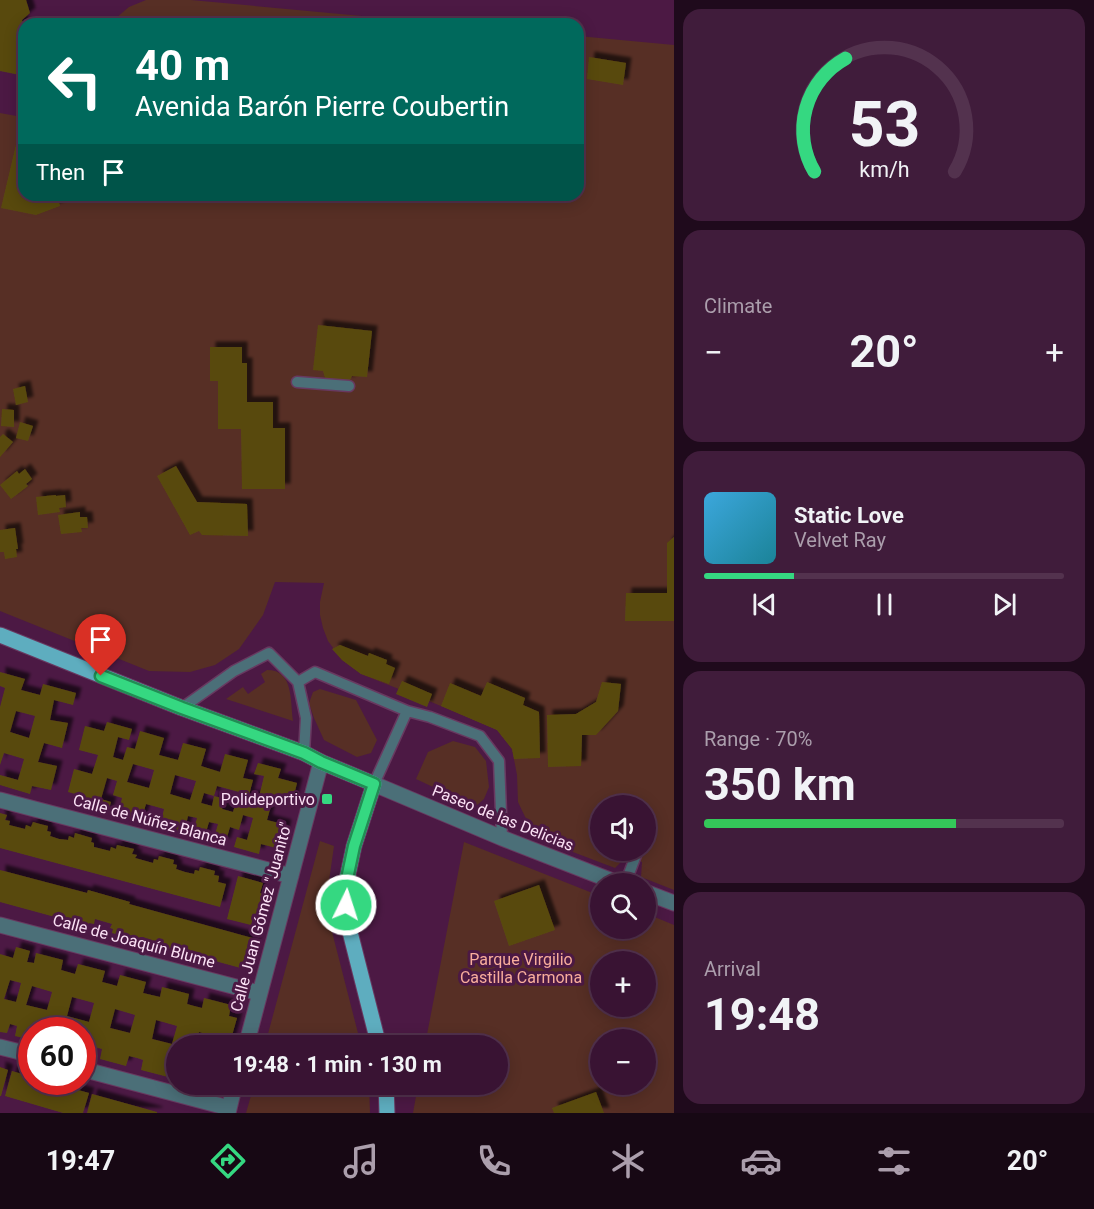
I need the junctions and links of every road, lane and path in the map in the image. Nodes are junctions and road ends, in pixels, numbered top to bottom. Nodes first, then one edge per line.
1 (297, 382) dead end
2 (350, 386) dead end
3 (0, 635) edge
4 (298, 682) junction
5 (182, 708) junction
6 (407, 711) junction
7 (304, 753) junction
8 (321, 762) junction
9 (374, 784) junction
10 (0, 800) edge
11 (502, 838) junction
12 (592, 873) edge
13 (291, 876) junction
14 (656, 896) edge
15 (674, 903) edge
16 (0, 925) edge
17 (259, 993) junction
18 (249, 1035) edge
19 (376, 1035) edge
20 (0, 1047) edge
21 (18, 1052) edge
22 (96, 1073) edge
23 (232, 1095) edge
24 (386, 1095) edge
25 (229, 1110) edge
26 (387, 1113) edge

1 - 2 lane
3 - 5 main road
4 - 5 lane
4 - 6 lane
4 - 7 lane
5 - 7 main road
6 - 9 lane
6 - 11 lane
7 - 8 main road
8 - 9 main road
8 - 13 street, Calle Juan Gómez "Juanito"
9 - 11 street, Paseo de las Delicias
9 - 19 main road
10 - 13 street, Calle de Núñez Blanca
11 - 12 street, Paseo de las Delicias
13 - 17 street, Calle Juan Gómez "Juanito"
14 - 15 street
16 - 17 street, Calle de Joaquín Blume
17 - 18 street, Calle Juan Gómez "Juanito"
20 - 21 street
22 - 25 street
23 - 25 street
24 - 26 main road

